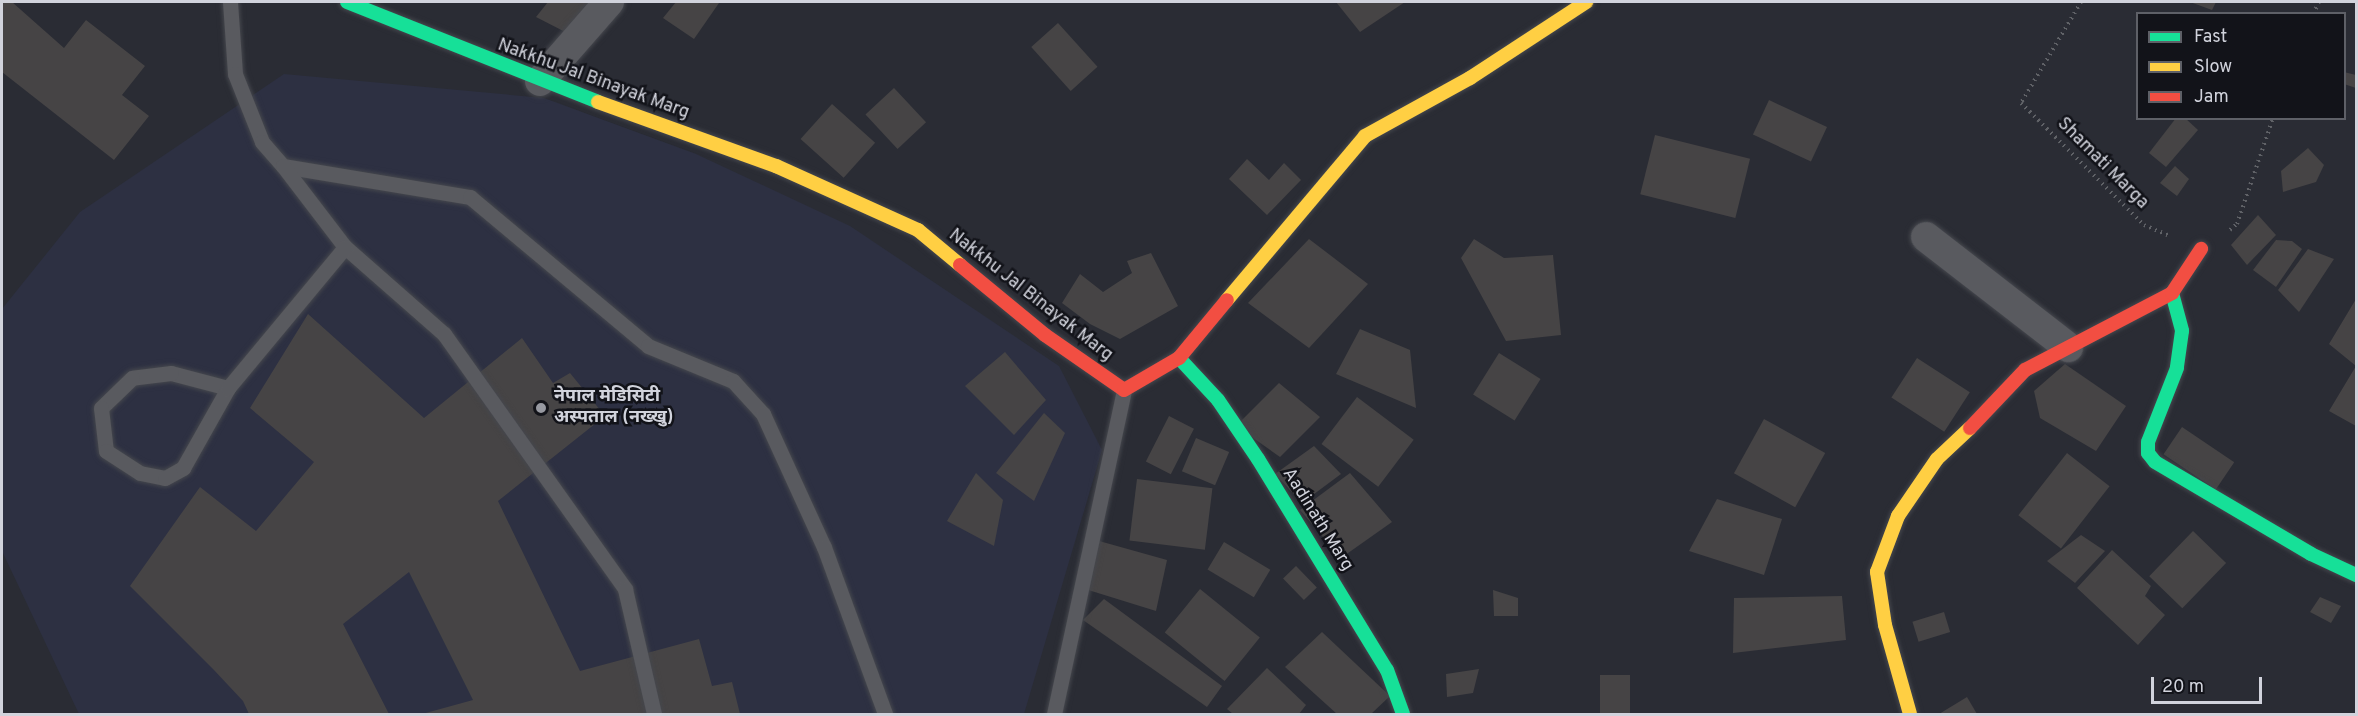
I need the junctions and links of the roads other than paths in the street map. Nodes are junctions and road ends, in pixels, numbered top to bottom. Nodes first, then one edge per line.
1 (230, 2) edge
2 (347, 2) edge
3 (609, 2) edge
4 (1586, 2) edge
5 (540, 81) junction
6 (283, 166) junction
7 (1926, 237) dead end
8 (345, 247) junction
9 (2200, 249) road end
10 (2172, 292) junction
11 (2068, 347) junction
12 (1179, 358) junction
13 (228, 388) junction
14 (1124, 390) junction
15 (2356, 575) edge
16 (654, 714) edge
17 (885, 714) edge
18 (1054, 714) edge
19 (1403, 714) edge
20 (1910, 714) edge

1 - 6 lane
2 - 5 street, Nakkhu Jal Binayak Marg
3 - 5 street
4 - 12 street
5 - 14 street, Nakkhu Jal Binayak Marg
6 - 8 lane
6 - 17 lane
7 - 11 street
8 - 13 lane
8 - 16 lane
9 - 10 street
10 - 11 street
10 - 15 street
11 - 20 street
12 - 14 street
12 - 19 street, Aadinath Marg
13 - 13 lane
14 - 18 lane

